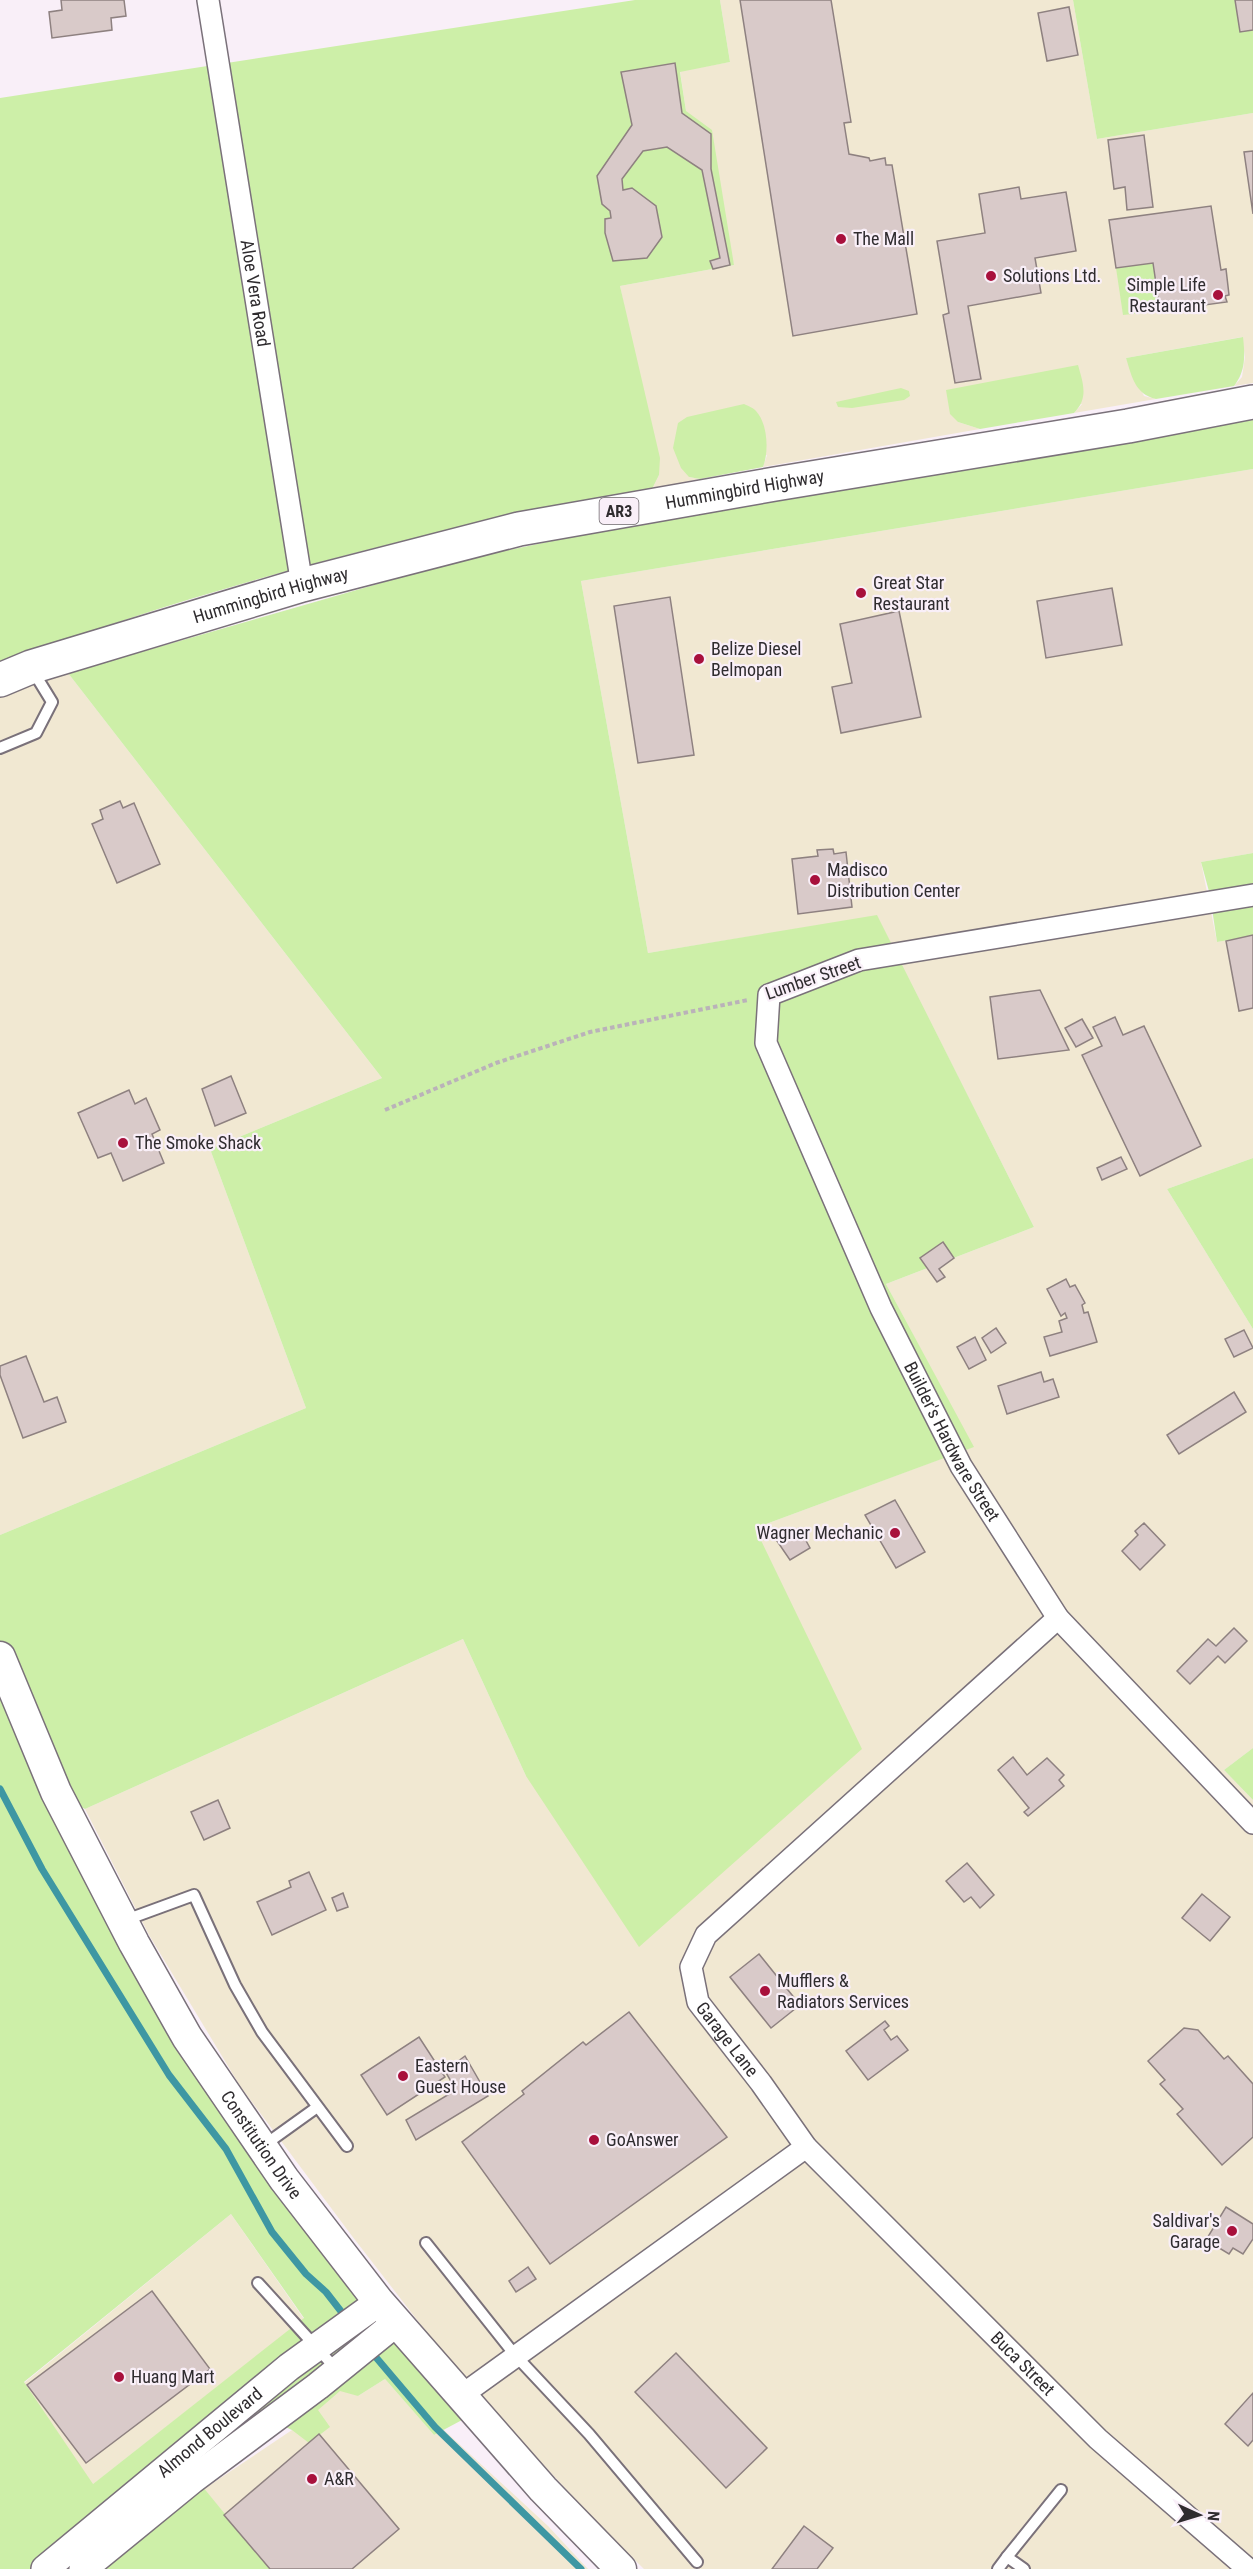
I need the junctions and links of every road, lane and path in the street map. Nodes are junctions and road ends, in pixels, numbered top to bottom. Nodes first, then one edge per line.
1 (208, 0) edge
2 (1252, 407) edge
3 (302, 585) junction
4 (31, 667) junction
5 (0, 680) edge
6 (0, 748) edge
7 (1253, 895) edge
8 (770, 995) junction
9 (385, 1110) dead end
10 (1058, 1618) junction
11 (0, 1657) edge
12 (1253, 1823) edge
13 (122, 1921) junction
14 (316, 2108) junction
15 (347, 2146) dead end
16 (262, 2147) junction
17 (806, 2147) junction
18 (426, 2243) dead end
19 (258, 2283) dead end
20 (388, 2312) junction
21 (316, 2348) junction
22 (516, 2355) junction
23 (337, 2370) junction
24 (462, 2395) junction
25 (1061, 2490) dead end
26 (1007, 2558) junction
27 (697, 2562) dead end
28 (45, 2569) edge
29 (83, 2569) edge
30 (621, 2569) edge
31 (998, 2569) edge
32 (1024, 2569) edge
33 (1248, 2569) edge

1 - 3 street, Aloe Vera Road
2 - 3 main road, Hummingbird Highway / AR3
3 - 4 main road, Hummingbird Highway / AR3
4 - 5 main road, Hummingbird Highway / AR3
4 - 6 lane
7 - 8 street, Lumber Street
8 - 9 path, Lumber Street
8 - 10 street, Builder's Hardware Street
10 - 12 street, Builder's Hardware Street
10 - 17 street, Garage Lane
11 - 13 main road, Constitution Drive
13 - 14 lane
13 - 16 main road, Constitution Drive
14 - 15 lane
14 - 16 lane
16 - 20 main road, Constitution Drive
17 - 22 street
17 - 33 street, Buca Street
18 - 22 lane
19 - 21 lane
20 - 21 street, Almond Boulevard
20 - 23 street, Almond Boulevard
20 - 24 main road, Constitution Drive
21 - 23 lane
21 - 28 street, Almond Boulevard
22 - 24 street
22 - 27 lane
23 - 29 street, Almond Boulevard
24 - 30 main road, Constitution Drive
25 - 26 lane
26 - 31 lane
26 - 32 lane

